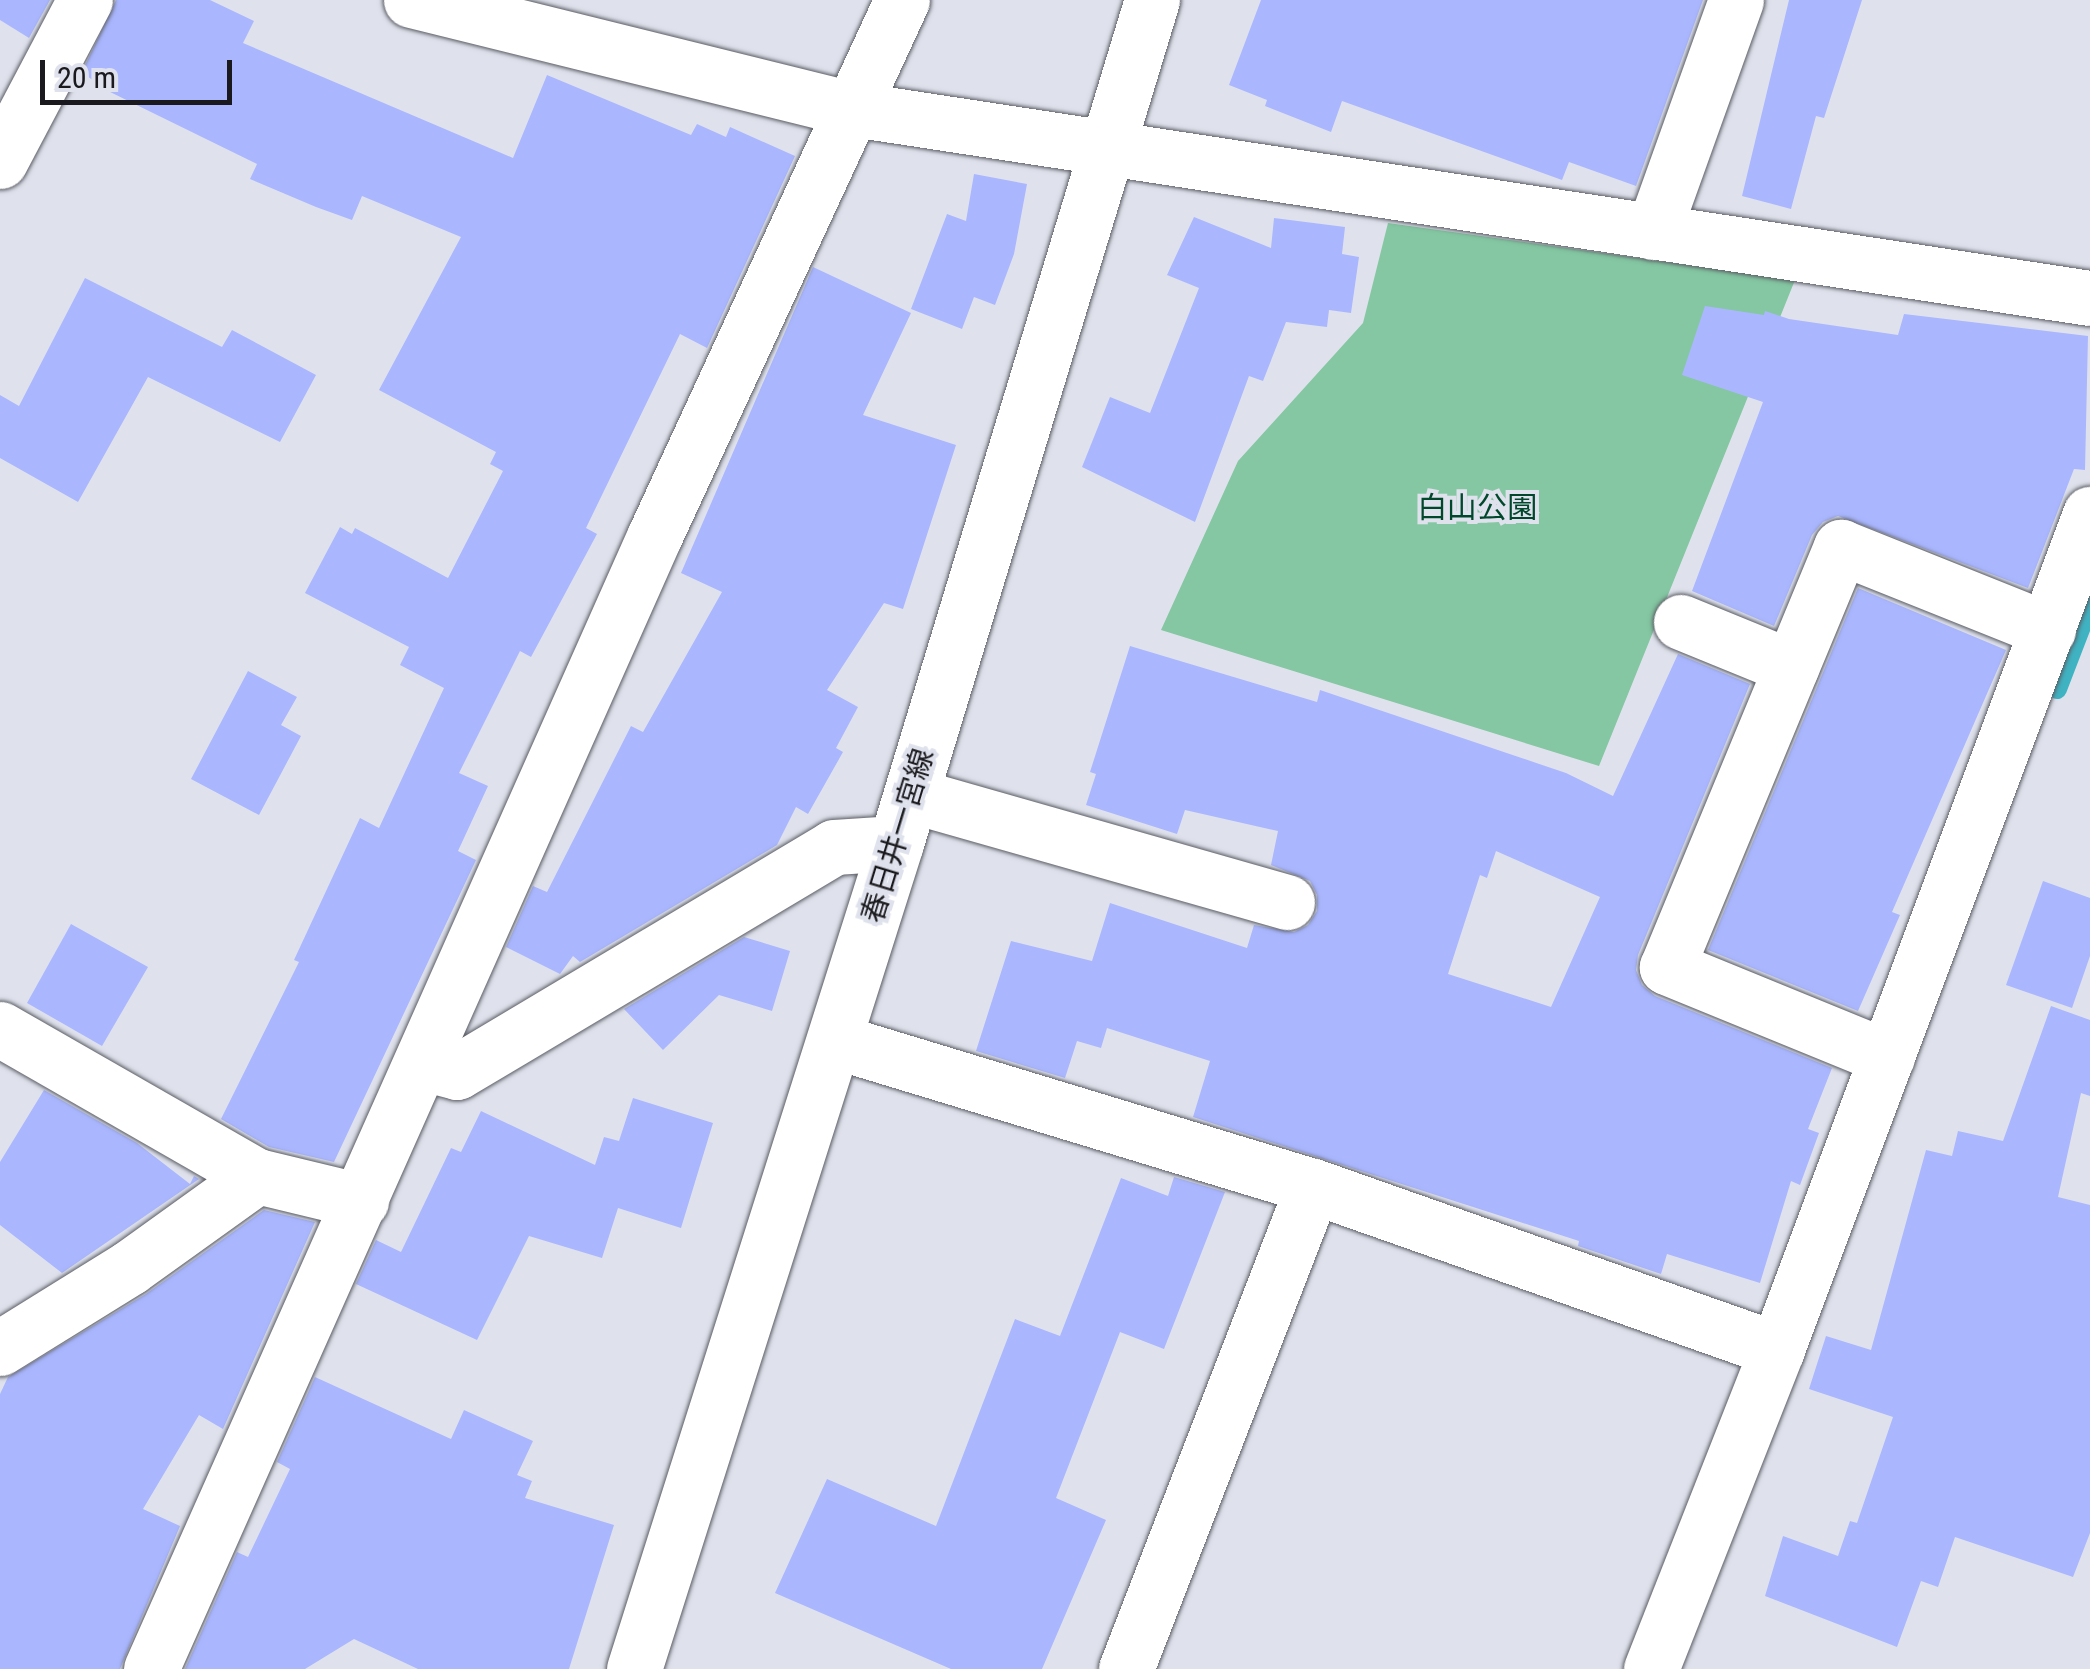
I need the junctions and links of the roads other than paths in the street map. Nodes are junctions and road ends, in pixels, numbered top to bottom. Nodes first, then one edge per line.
1 (85, 0) edge
2 (411, 0) edge
3 (902, 0) edge
4 (1152, 0) edge
5 (1736, 0) edge
6 (853, 110) junction
7 (1108, 149) junction
8 (0, 161) edge
9 (1652, 232) junction
10 (2090, 298) edge
11 (2090, 514) edge
12 (1681, 622) dead end
13 (2048, 630) junction
14 (1790, 666) junction
15 (904, 819) junction
16 (1287, 902) dead end
17 (0, 1029) edge
18 (835, 1041) junction
19 (1887, 1057) junction
20 (422, 1063) junction
21 (258, 1176) junction
22 (1313, 1186) junction
23 (360, 1201) junction
24 (0, 1348) edge
25 (1777, 1349) junction
26 (151, 1669) edge
27 (634, 1669) edge
28 (1126, 1669) edge
29 (1652, 1669) edge

1 - 8 street
2 - 6 street
3 - 6 street
4 - 7 street, 春日井一宮線
5 - 9 street
6 - 7 street
6 - 20 street
7 - 9 street
7 - 15 street, 春日井一宮線
9 - 10 street
11 - 13 street
12 - 14 street
13 - 14 street
13 - 19 street
14 - 19 street
15 - 16 street
15 - 18 street, 春日井一宮線
15 - 20 street
17 - 21 street
18 - 22 street
18 - 27 street, 春日井一宮線
19 - 25 street
20 - 23 street
21 - 23 street
21 - 24 street
22 - 25 street
22 - 28 street
23 - 26 street
25 - 29 street

